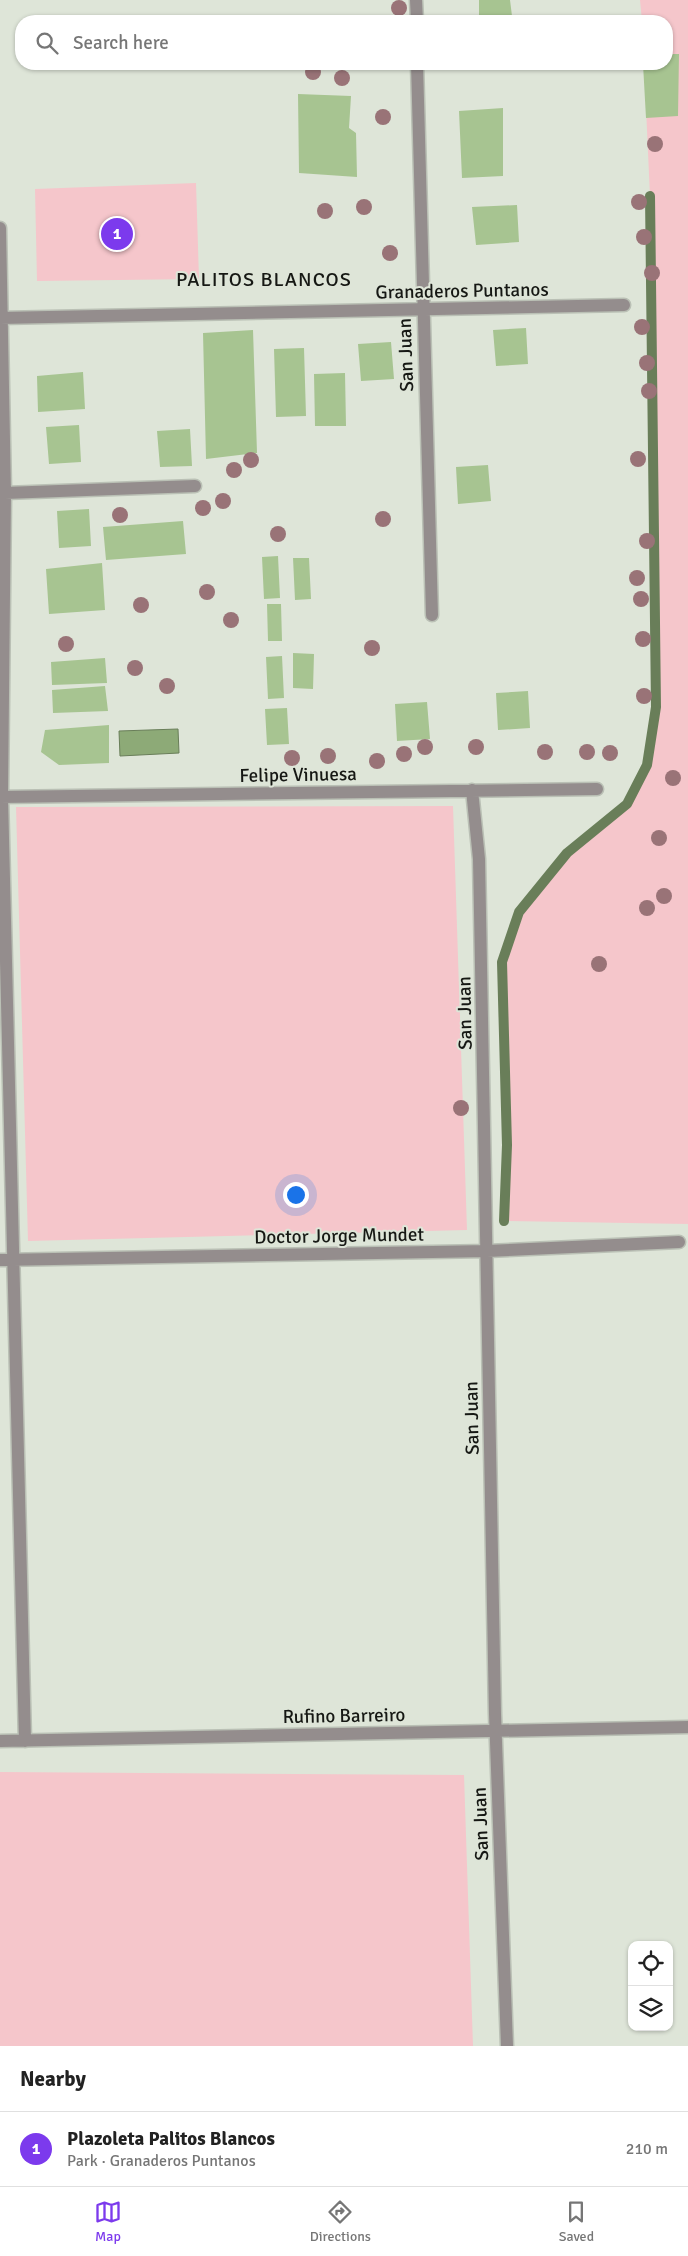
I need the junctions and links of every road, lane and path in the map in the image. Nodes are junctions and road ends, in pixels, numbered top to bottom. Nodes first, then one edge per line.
1 (416, 0) edge
2 (416, 15) edge
3 (417, 70) edge
4 (0, 228) edge
5 (624, 305) dead end
6 (423, 309) junction
7 (1, 317) edge
8 (195, 486) dead end
9 (5, 493) junction
10 (432, 615) dead end
11 (597, 789) dead end
12 (472, 790) junction
13 (1, 797) edge
14 (679, 1242) dead end
15 (487, 1251) junction
16 (14, 1259) junction
17 (0, 1260) edge
18 (688, 1727) edge
19 (495, 1731) junction
20 (25, 1740) junction
21 (0, 1741) edge
22 (507, 2046) edge

1 - 2 street
3 - 6 street, San Juan
4 - 7 street
5 - 6 street, Granaderos Puntanos
6 - 7 street, Granaderos Puntanos
6 - 10 street, San Juan
7 - 9 street
8 - 9 street
9 - 13 street
11 - 12 street, Felipe Vinuesa
12 - 13 street, Felipe Vinuesa
12 - 15 street, San Juan
13 - 16 street
14 - 15 street, Doctor Jorge Mundet
15 - 16 street, Doctor Jorge Mundet
15 - 19 street, San Juan
16 - 17 street, Doctor Jorge Mundet
16 - 20 street
18 - 19 street, Rufino Barreiro
19 - 20 street, Rufino Barreiro
19 - 22 street, San Juan
20 - 21 street, Rufino Barreiro

